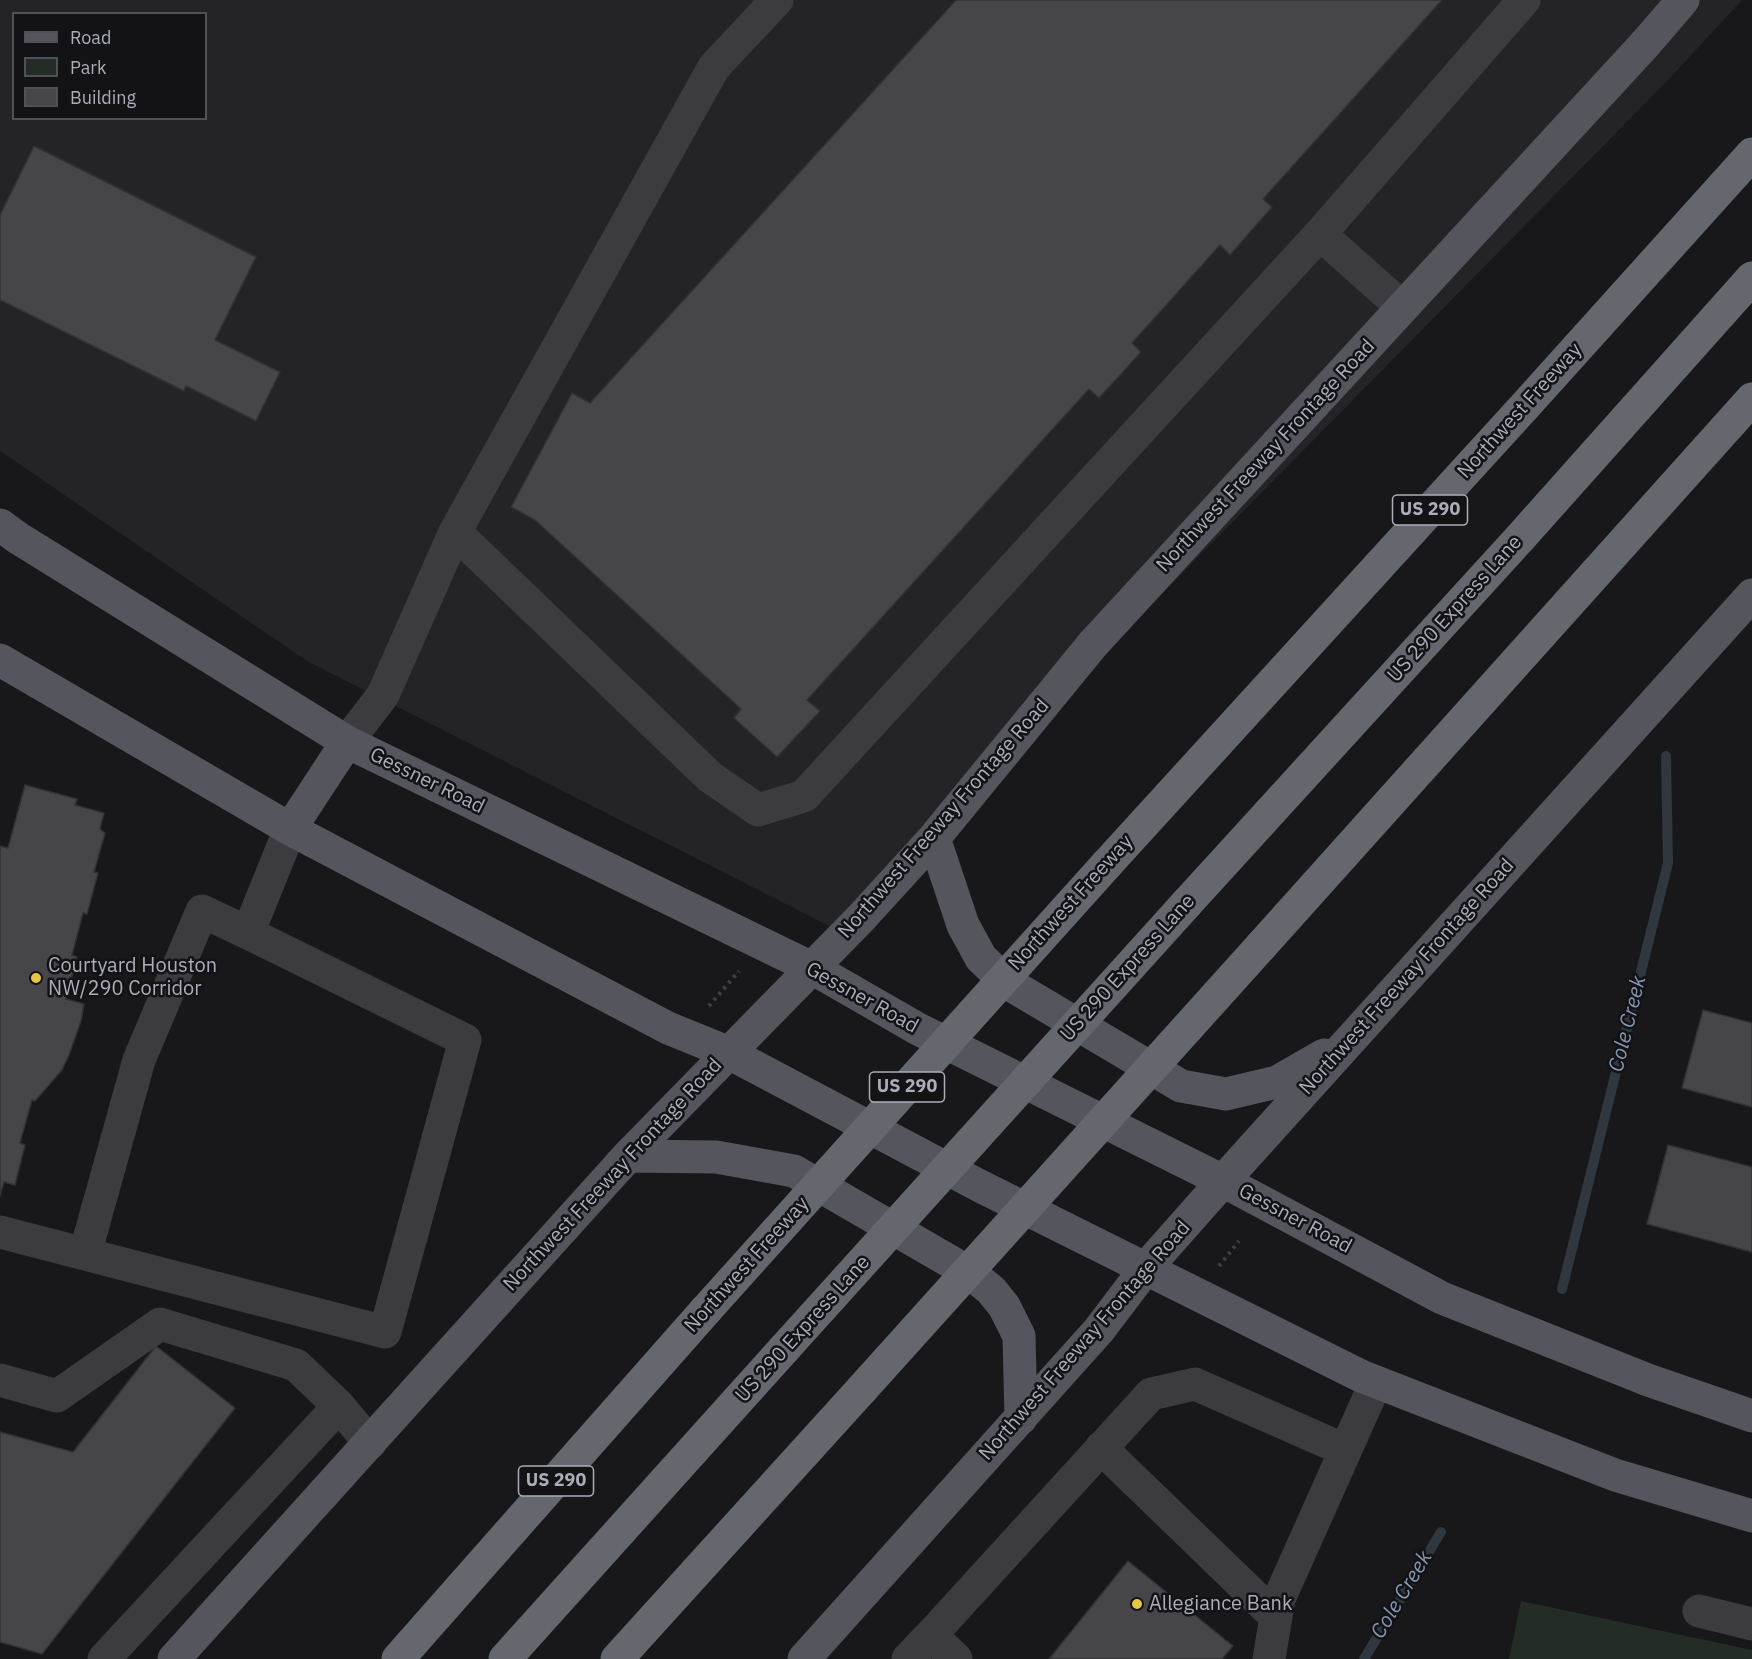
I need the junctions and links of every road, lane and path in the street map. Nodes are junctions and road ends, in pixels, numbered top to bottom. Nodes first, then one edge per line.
1 (777, 0) edge
2 (1524, 0) edge
3 (1683, 0) edge
4 (1752, 154) edge
5 (1320, 234) junction
6 (1752, 278) edge
7 (1402, 308) junction
8 (1752, 399) edge
9 (0, 525) edge
10 (455, 532) junction
11 (1752, 595) edge
12 (0, 660) edge
13 (347, 742) junction
14 (290, 829) junction
15 (934, 838) junction
16 (248, 933) junction
17 (746, 964) dead end
18 (812, 969) junction
19 (709, 1006) dead end
20 (1350, 1040) junction
21 (728, 1052) junction
22 (627, 1156) junction
23 (1223, 1181) junction
24 (0, 1232) edge
25 (1239, 1241) dead end
26 (85, 1254) junction
27 (1146, 1268) junction
28 (1212, 1275) dead end
29 (0, 1380) edge
30 (1376, 1382) junction
31 (339, 1406) junction
32 (1752, 1416) edge
33 (1021, 1418) junction
34 (370, 1443) junction
35 (1101, 1448) junction
36 (1346, 1450) junction
37 (1752, 1516) edge
38 (1699, 1611) dead end
39 (1276, 1617) junction
40 (1752, 1624) edge
41 (931, 1635) junction
42 (104, 1659) edge
43 (174, 1659) edge
44 (398, 1659) edge
45 (505, 1659) edge
46 (617, 1659) edge
47 (804, 1659) edge
48 (908, 1659) edge
49 (956, 1659) edge
50 (1269, 1659) edge

1 - 10 lane
2 - 5 lane
3 - 7 main road, Northwest Freeway Frontage Road
4 - 44 highway, Northwest Freeway / US 290, bridge
5 - 7 lane
5 - 10 lane
6 - 45 highway, US 290 Express Lane, bridge
7 - 15 main road, Northwest Freeway Frontage Road
8 - 46 highway, bridge
9 - 13 main road, Gessner Road
10 - 13 lane
11 - 20 main road, Northwest Freeway Frontage Road
12 - 14 main road
13 - 14 main road
13 - 18 main road, Gessner Road
14 - 16 lane
14 - 21 main road
15 - 18 main road, Northwest Freeway Frontage Road
15 - 20 main road
16 - 26 lane
16 - 26 lane
17 - 19 path
18 - 21 main road, Northwest Freeway Frontage Road
18 - 23 main road, Gessner Road
20 - 23 main road, Northwest Freeway Frontage Road
21 - 22 main road, Northwest Freeway Frontage Road
21 - 27 main road
22 - 33 main road
22 - 34 main road, Northwest Freeway Frontage Road
23 - 27 main road, Northwest Freeway Frontage Road
23 - 32 main road, Gessner Road
24 - 26 lane
25 - 28 path
27 - 30 main road
27 - 33 main road, Northwest Freeway Frontage Road
29 - 31 lane
30 - 36 lane
30 - 37 main road
31 - 34 lane
31 - 42 lane
33 - 47 main road, Northwest Freeway Frontage Road
34 - 43 main road, Northwest Freeway Frontage Road
35 - 36 lane
35 - 39 lane
35 - 41 lane
36 - 39 lane
38 - 40 lane
39 - 50 lane
41 - 48 lane
41 - 49 lane

